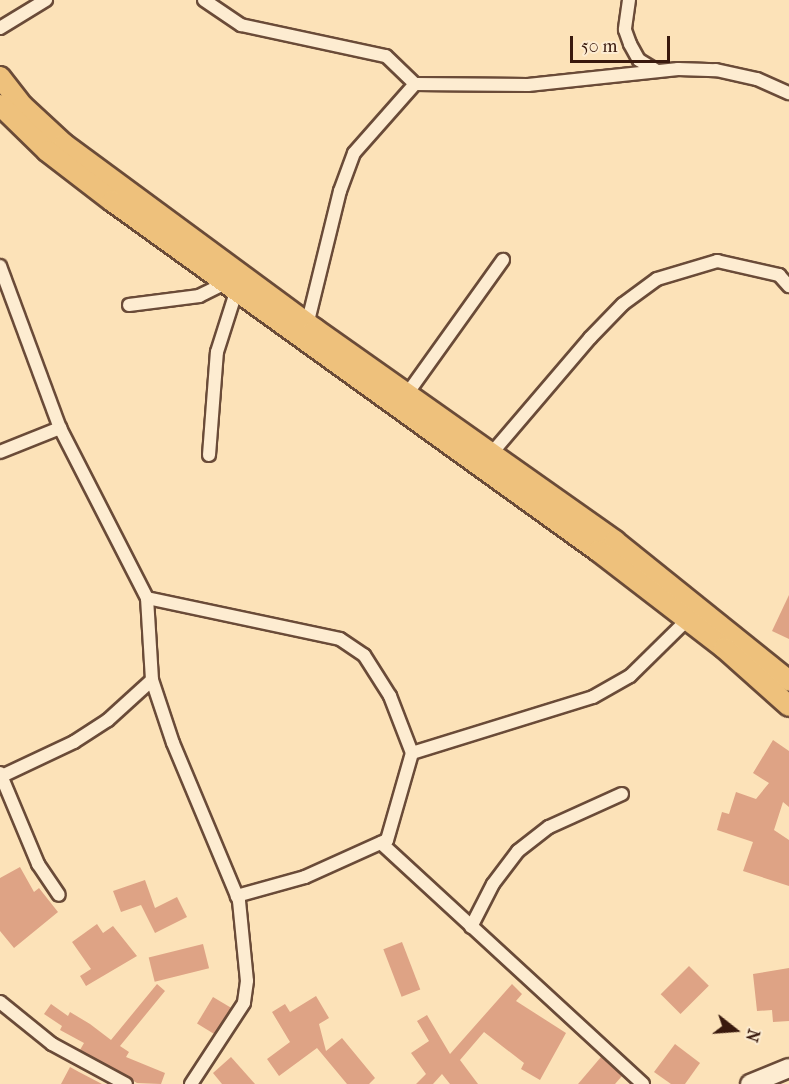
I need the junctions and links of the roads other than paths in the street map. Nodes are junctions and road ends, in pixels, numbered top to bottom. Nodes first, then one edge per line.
1 (46, 0) edge
2 (204, 0) edge
3 (629, 0) edge
4 (0, 28) edge
5 (657, 71) junction
6 (0, 77) edge
7 (415, 84) junction
8 (789, 93) edge
9 (0, 105) edge
10 (502, 260) dead end
11 (0, 266) edge
12 (789, 286) edge
13 (230, 288) junction
14 (129, 305) dead end
15 (308, 321) junction
16 (407, 394) junction
17 (60, 428) junction
18 (0, 452) edge
19 (491, 454) junction
20 (208, 455) dead end
21 (147, 598) junction
22 (687, 620) junction
23 (787, 675) edge
24 (153, 680) junction
25 (789, 706) edge
26 (412, 753) junction
27 (1, 775) edge
28 (622, 794) dead end
29 (381, 843) junction
30 (58, 895) dead end
31 (237, 896) junction
32 (471, 927) junction
33 (0, 1002) edge
34 (789, 1068) edge
35 (126, 1084) edge
36 (191, 1084) edge
37 (643, 1084) edge
38 (750, 1084) edge

1 - 4 street
2 - 7 street
3 - 5 street
5 - 7 street
5 - 8 street
6 - 15 main road
7 - 15 street
9 - 13 main road
10 - 16 street
11 - 17 street
12 - 19 street
13 - 14 street
13 - 20 street
13 - 22 main road
15 - 16 main road
16 - 19 main road
17 - 18 street
17 - 21 street
19 - 23 main road
21 - 24 street
21 - 26 street
22 - 25 main road
22 - 26 street
24 - 27 street
24 - 31 street
26 - 29 street
27 - 30 street
28 - 32 street
29 - 31 street
29 - 32 street
31 - 36 street
32 - 37 street
33 - 35 street
34 - 38 main road

